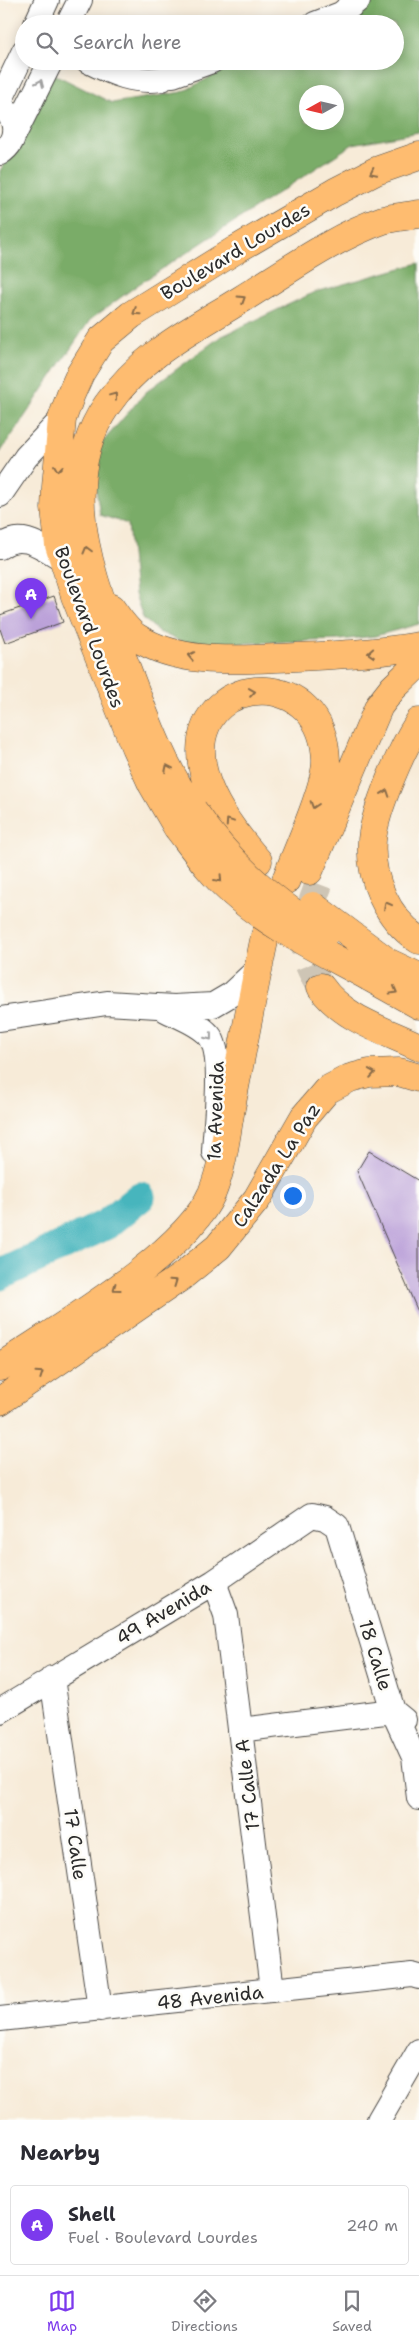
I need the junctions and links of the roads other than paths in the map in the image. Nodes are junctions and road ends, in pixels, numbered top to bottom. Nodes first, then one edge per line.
1 (47, 0) edge
2 (80, 0) edge
3 (358, 0) edge
4 (40, 15) edge
5 (72, 15) edge
6 (338, 15) edge
7 (15, 69) edge
8 (45, 70) edge
9 (107, 70) edge
10 (187, 70) edge
11 (0, 95) edge
12 (0, 106) edge
13 (5, 150) edge
14 (419, 156) edge
15 (419, 214) edge
16 (62, 419) junction
17 (0, 495) edge
18 (0, 547) edge
19 (63, 558) junction
20 (98, 589) junction
21 (419, 646) edge
22 (419, 663) edge
23 (419, 678) edge
24 (419, 722) edge
25 (185, 819) junction
26 (302, 884) junction
27 (419, 940) edge
28 (259, 968) junction
29 (376, 968) junction
30 (419, 977) edge
31 (321, 987) tunnel mouth
32 (153, 1005) junction
33 (419, 1005) edge
34 (0, 1019) edge
35 (419, 1047) edge
36 (419, 1078) edge
37 (212, 1193) junction
38 (174, 1242) junction
39 (0, 1367) edge
40 (0, 1401) edge
41 (325, 1518) joint
42 (214, 1582) junction
43 (52, 1678) junction
44 (0, 1711) edge
45 (392, 1711) junction
46 (240, 1730) junction
47 (419, 1732) edge
48 (419, 1798) edge
49 (419, 1977) edge
50 (272, 1990) junction
51 (100, 2009) junction
52 (0, 2019) edge
53 (419, 2051) edge
54 (379, 2120) edge

1 - 4 street
2 - 5 street
3 - 6 street
7 - 11 street
13 -> 8 street
9 - 10 street
12 - 13 street
14 -> 16 main road, Boulevard Lourdes
20 -> 15 main road, Boulevard Lourdes
16 - 17 street
16 -> 19 main road, Boulevard Lourdes
18 - 19 street
19 - 25 main road, Boulevard Lourdes
21 -> 20 main road
25 -> 20 main road, Boulevard Lourdes
22 - 26 main road
23 - 26 main road
27 -> 24 main road
25 - 29 main road, Boulevard Lourdes, bridge
29 -> 26 main road, bridge
28 - 32 street, 1a Avenida
28 - 37 main road, Calzada La Paz
28 - 38 main road, Calzada La Paz
29 - 30 main road, Boulevard Lourdes
29 -> 33 main road, Boulevard Lourdes
31 - 35 main road
32 - 34 street, 1a Avenida
32 -> 37 street, 1a Avenida
40 -> 36 main road, Calzada La Paz
37 - 38 main road, Calzada La Paz
38 -> 39 main road, Calzada La Paz
41 - 42 street, 49 Avenida
41 - 45 street, 18 Calle
42 - 43 street, 49 Avenida
42 - 46 street, 17 Calle A
43 - 44 street, 49 Avenida
43 - 51 street, 17 Calle
45 - 46 street
45 - 47 street
45 - 48 street, 18 Calle
46 - 50 street, 17 Calle A
49 - 50 street, 48 Avenida
50 - 51 street, 48 Avenida
51 - 52 street, 48 Avenida
53 - 54 street

